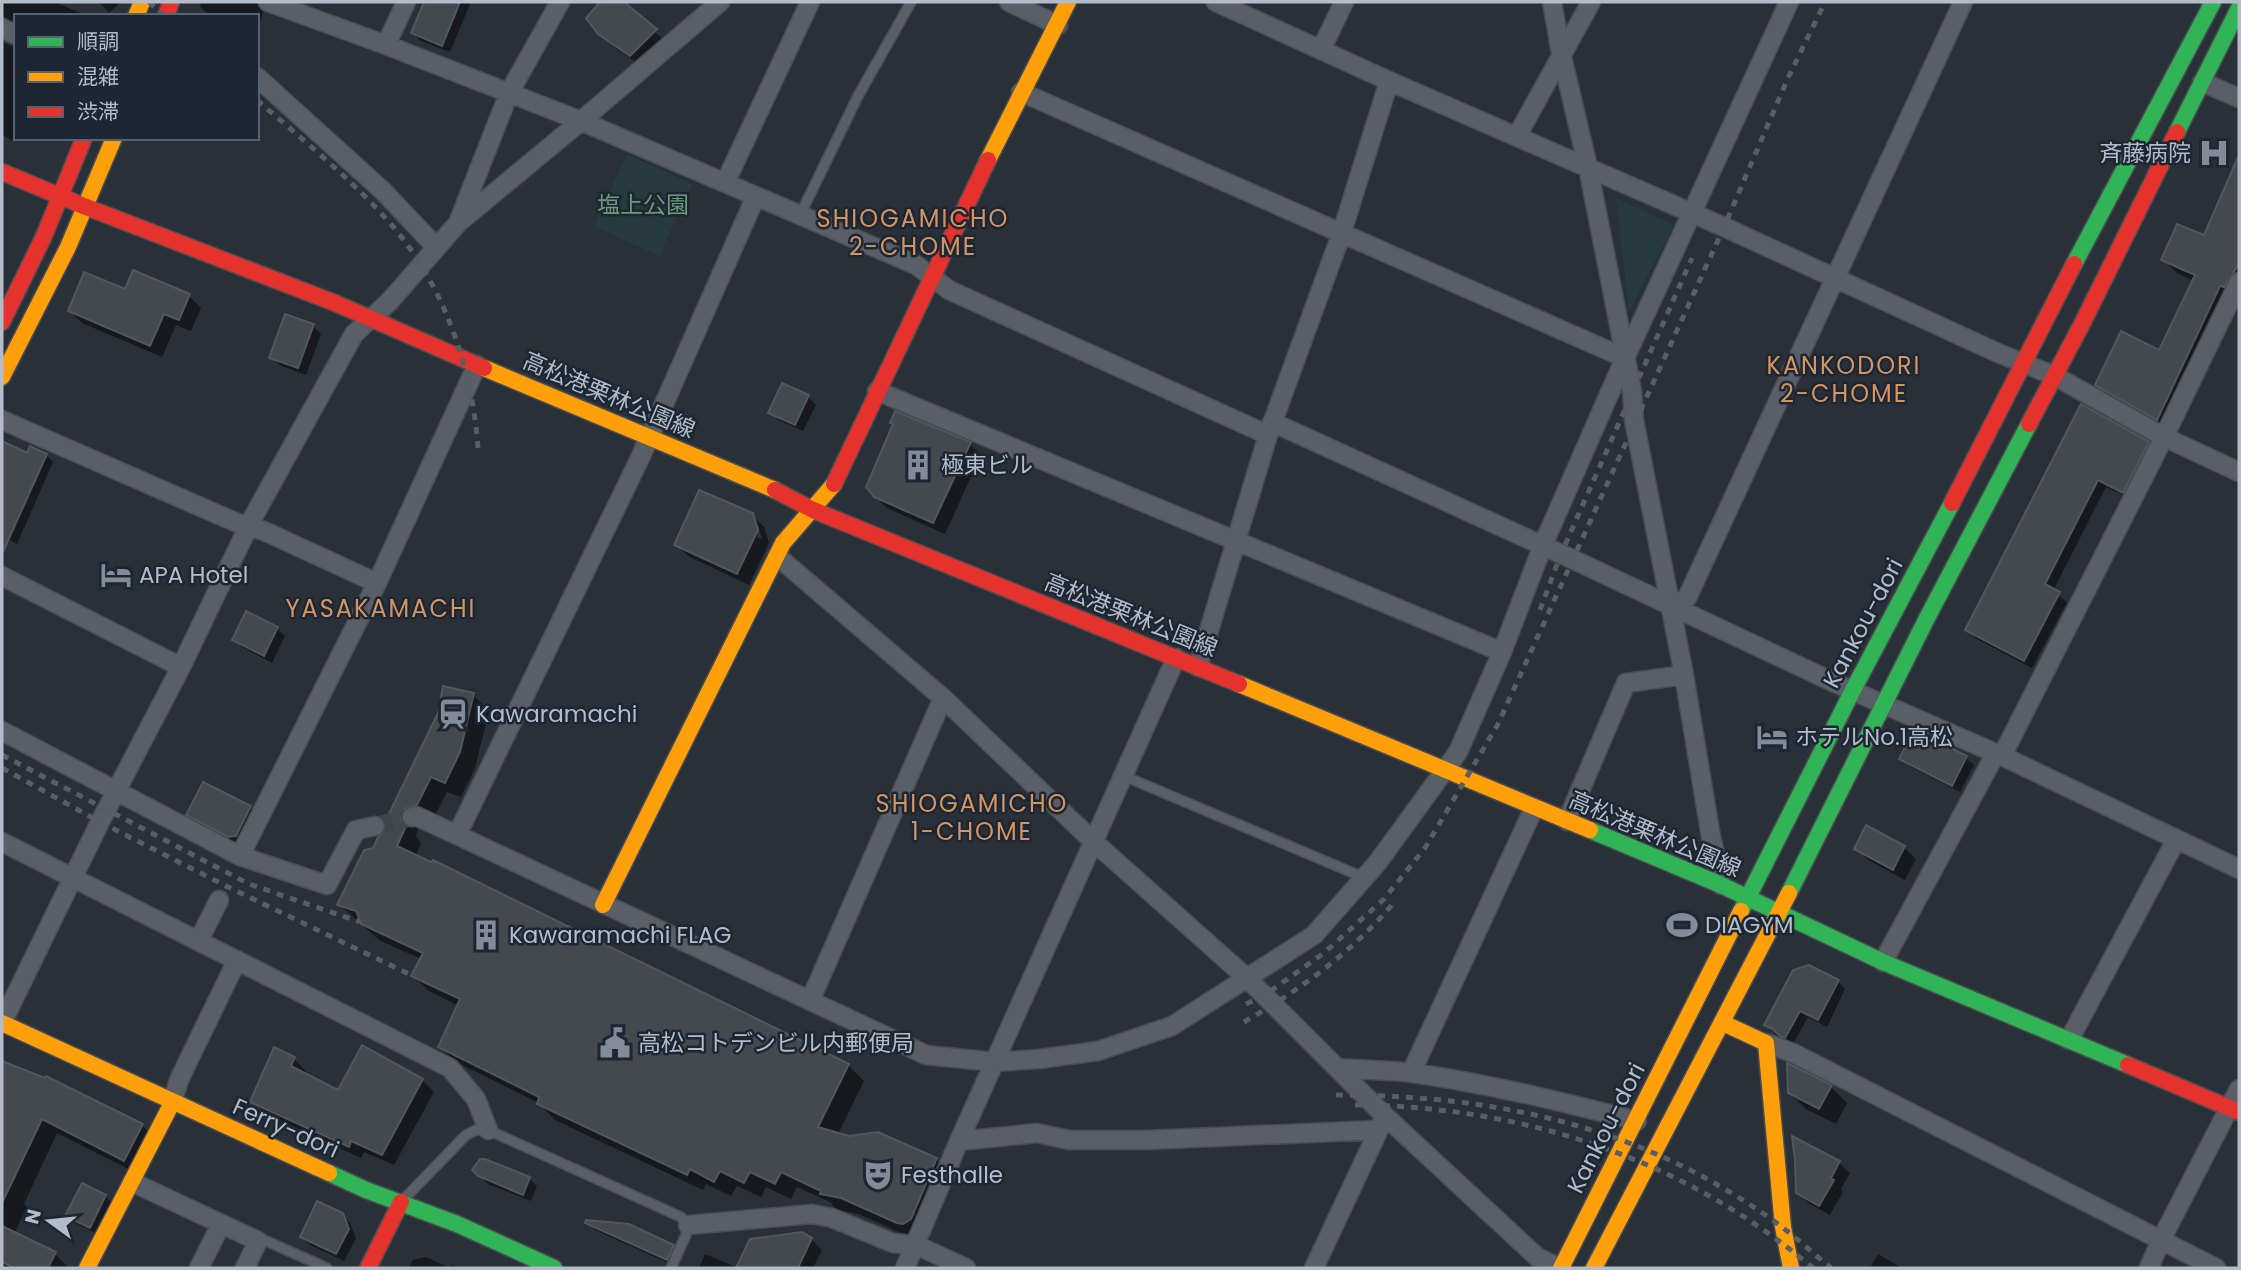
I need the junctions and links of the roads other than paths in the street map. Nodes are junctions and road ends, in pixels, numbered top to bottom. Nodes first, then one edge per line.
1 (173, 2) edge
2 (268, 2) edge
3 (406, 2) edge
4 (560, 2) edge
5 (720, 2) edge
6 (810, 2) edge
7 (911, 2) edge
8 (1009, 2) edge
9 (1069, 2) edge
10 (1216, 2) edge
11 (1344, 2) edge
12 (1552, 2) edge
13 (1591, 2) edge
14 (1788, 2) edge
15 (1963, 2) edge
16 (2213, 2) edge
17 (2239, 8) edge
18 (188, 14) edge
19 (1058, 25) junction
20 (386, 45) junction
21 (1321, 50) junction
22 (1561, 53) junction
23 (259, 79) edge
24 (1389, 81) junction
25 (2202, 82) junction
26 (1021, 92) junction
27 (509, 93) junction
28 (2239, 98) edge
29 (581, 121) junction
30 (1517, 136) junction
31 (83, 140) edge
32 (113, 140) edge
33 (1588, 167) junction
34 (2, 172) edge
35 (725, 183) junction
36 (756, 196) junction
37 (60, 197) junction
38 (86, 207) junction
39 (1692, 214) junction
40 (800, 215) junction
41 (458, 223) junction
42 (1342, 232) junction
43 (436, 247) junction
44 (931, 278) junction
45 (1836, 278) junction
46 (2239, 282) edge
47 (370, 319) junction
48 (2, 322) edge
49 (1625, 358) junction
50 (2025, 363) junction
51 (477, 365) junction
52 (2055, 376) junction
53 (2, 377) edge
54 (877, 391) junction
55 (2, 420) edge
56 (1270, 429) junction
57 (649, 436) junction
58 (2164, 437) junction
59 (2239, 472) edge
60 (813, 510) junction
61 (249, 526) junction
62 (1235, 542) junction
63 (1544, 545) junction
64 (777, 555) junction
65 (2, 576) edge
66 (377, 583) junction
67 (1671, 606) junction
68 (1502, 652) junction
69 (1176, 658) junction
70 (181, 667) junction
71 (1198, 667) junction
72 (1684, 675) junction
73 (1853, 690) junction
74 (943, 698) junction
75 (1884, 703) junction
76 (2, 731) edge
77 (1999, 754) junction
78 (1444, 771) junction
79 (1124, 776) junction
80 (116, 792) junction
81 (1534, 808) junction
82 (412, 817) tunnel mouth
83 (1567, 821) junction
84 (375, 826) tunnel mouth
85 (457, 835) junction
86 (2176, 840) junction
87 (2, 842) edge
88 (1094, 842) junction
89 (240, 856) junction
90 (2239, 869) edge
91 (75, 877) junction
92 (1365, 878) junction
93 (1721, 885) junction
94 (1749, 898) junction
95 (219, 900) dead end
96 (603, 905) junction
97 (1778, 912) junction
98 (199, 940) junction
99 (237, 960) junction
100 (1883, 962) junction
101 (1248, 979) junction
102 (810, 1001) junction
103 (2, 1023) edge
104 (1723, 1023) junction
105 (2069, 1040) junction
106 (1766, 1043) junction
107 (994, 1062) junction
108 (1338, 1068) junction
109 (1411, 1073) junction
110 (2239, 1088) edge
111 (172, 1103) junction
112 (2234, 1110) edge
113 (1637, 1121) junction
114 (1381, 1123) junction
115 (488, 1130) junction
116 (959, 1142) junction
117 (132, 1182) junction
118 (401, 1202) junction
119 (221, 1224) junction
120 (688, 1225) junction
121 (2161, 1240) junction
122 (258, 1241) junction
123 (916, 1245) junction
124 (531, 1263) edge
125 (1792, 1266) edge
126 (87, 1268) edge
127 (199, 1268) edge
128 (244, 1268) edge
129 (327, 1268) edge
130 (368, 1268) edge
131 (554, 1268) edge
132 (671, 1268) edge
133 (905, 1268) edge
134 (966, 1268) edge
135 (1314, 1268) edge
136 (1561, 1268) edge
137 (1594, 1268) edge
138 (2149, 1268) edge
139 (2216, 1268) edge

1 - 18 street
2 - 20 street
3 - 20 street
4 - 27 street
5 - 29 street
6 - 35 street
7 - 40 lane
8 - 19 street
9 - 19 main road
10 - 21 street
11 - 21 street
12 - 22 street
13 - 22 street
14 - 39 street
15 - 45 street
16 - 50 main road, Kankou-dori
17 - 25 main road
19 - 26 main road
20 - 27 street
21 - 24 street
22 - 30 street
22 - 33 street
23 - 43 street
24 - 30 street
24 - 42 street
25 - 28 street
25 - 52 main road
26 - 42 street
26 - 44 main road
27 - 29 street
27 - 41 street
29 - 35 street
29 - 41 street
30 - 33 street
31 - 37 main road
32 - 38 main road
33 - 39 street
33 - 49 street
34 - 37 main road, 高松港栗林公園線
35 - 36 street
36 - 40 street
36 - 57 street
37 - 38 main road, 高松港栗林公園線
37 - 48 main road
38 - 47 main road, 高松港栗林公園線
38 - 53 main road
39 - 45 street
39 - 49 street
40 - 44 street
41 - 43 street
42 - 49 street
42 - 56 street
43 - 47 street
44 - 54 main road
44 - 56 street
45 - 50 street
45 - 67 street
46 - 58 street
47 - 51 main road, 高松港栗林公園線
47 - 61 street
49 - 63 street
49 - 67 street
50 - 52 street
50 - 73 main road, Kankou-dori
51 - 57 main road, 高松港栗林公園線
51 - 66 street
52 - 58 street
52 - 75 main road
54 - 60 main road
54 - 62 street
55 - 61 street
56 - 62 street
56 - 63 street
57 - 60 main road, 高松港栗林公園線
57 - 85 street
58 - 59 street
58 - 77 street
60 - 64 main road
60 - 69 main road, 高松港栗林公園線
61 - 66 street
61 - 70 street
62 - 68 street
62 - 71 street
63 - 67 street
63 - 68 street
64 - 74 street
64 - 96 main road
65 - 70 street
66 - 89 street
67 - 72 street
67 - 73 street
68 - 78 street
69 - 71 main road, 高松港栗林公園線
69 - 79 street
70 - 80 street
71 - 78 main road, 高松港栗林公園線
72 - 83 street
72 - 93 street
73 - 75 street
73 - 94 main road, Kankou-dori
74 - 88 street
74 - 102 street
75 - 77 street
75 - 97 main road
76 - 80 street
77 - 86 street
77 - 100 street
78 - 81 main road, 高松港栗林公園線
78 - 92 street
79 - 88 street
79 - 92 lane
80 - 89 street
80 - 91 street
81 - 83 main road, 高松港栗林公園線
81 - 109 street
82 - 85 street
83 - 93 main road, 高松港栗林公園線
84 - 89 street
85 - 96 street
86 - 90 street
86 - 105 street
87 - 91 street
88 - 101 street
88 - 107 street
91 - 98 street
91 - 103 street
92 - 101 street
93 - 94 main road, 高松港栗林公園線
94 - 97 main road, 高松港栗林公園線
94 - 113 main road, Kankou-dori
95 - 98 street
96 - 102 street
97 - 100 main road, 高松港栗林公園線
97 - 104 main road
98 - 99 street
99 - 111 street
99 - 115 street
100 - 105 main road, 高松港栗林公園線
101 - 107 street
101 - 108 street
102 - 107 street
103 - 111 main road, Ferry-dori
104 - 106 main road
104 - 137 main road
105 - 112 main road, 高松港栗林公園線
106 - 121 street
106 - 125 main road
107 - 116 street
108 - 109 street
108 - 114 street
109 - 113 street
110 - 112 street
111 - 117 main road
111 - 118 main road, Ferry-dori
112 - 121 street
113 - 136 main road, Kankou-dori
114 - 116 street
114 - 135 street
114 - 136 street
115 - 118 lane
115 - 120 lane
116 - 123 street
117 - 119 street
117 - 126 main road
118 - 124 main road, Ferry-dori
118 - 130 main road
119 - 122 street
119 - 127 street
120 - 123 street
120 - 132 lane
121 - 138 street
121 - 139 street
122 - 128 street
122 - 129 lane
123 - 133 street
123 - 134 street
124 - 131 main road, Ferry-dori

